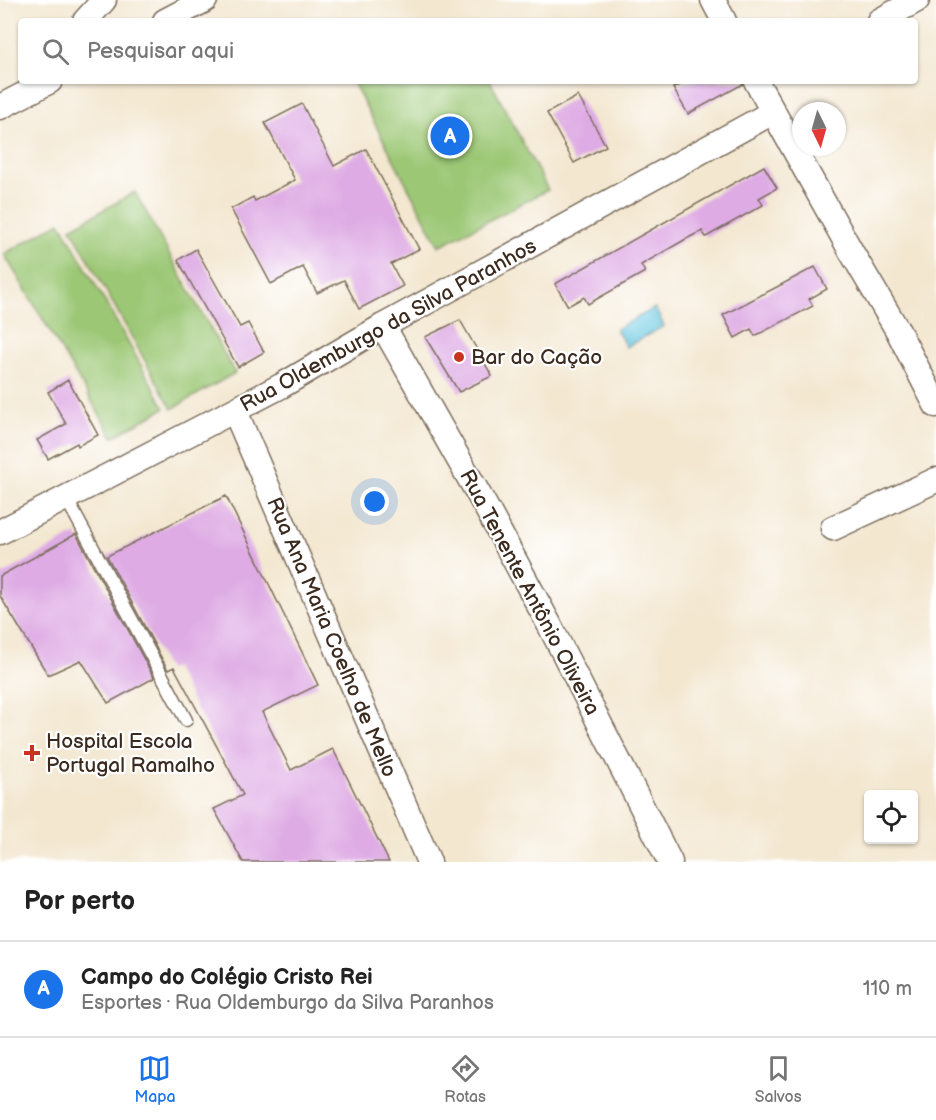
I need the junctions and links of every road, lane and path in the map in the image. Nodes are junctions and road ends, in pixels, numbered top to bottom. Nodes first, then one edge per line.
1 (104, 0) edge
2 (205, 0) edge
3 (713, 0) edge
4 (917, 0) edge
5 (88, 18) edge
6 (171, 18) edge
7 (722, 18) edge
8 (884, 18) edge
9 (27, 84) edge
10 (44, 84) edge
11 (762, 84) edge
12 (6, 104) edge
13 (773, 112) junction
14 (383, 326) junction
15 (936, 405) edge
16 (235, 411) junction
17 (936, 480) edge
18 (66, 498) junction
19 (833, 528) dead end
20 (0, 532) edge
21 (186, 720) dead end
22 (429, 862) edge
23 (670, 862) edge

1 - 5 street
2 - 6 street
3 - 7 street
4 - 8 street
9 - 12 street
10 - 12 street
11 - 13 street
13 - 14 street, Rua Oldemburgo da Silva Paranhos
13 - 15 street
14 - 16 street, Rua Oldemburgo da Silva Paranhos
14 - 23 street, Rua Tenente Antônio Oliveira
16 - 18 street, Rua Oldemburgo da Silva Paranhos
16 - 22 street, Rua Ana Maria Coelho de Mello
17 - 19 street
18 - 20 street, Rua Oldemburgo da Silva Paranhos
18 - 21 lane

